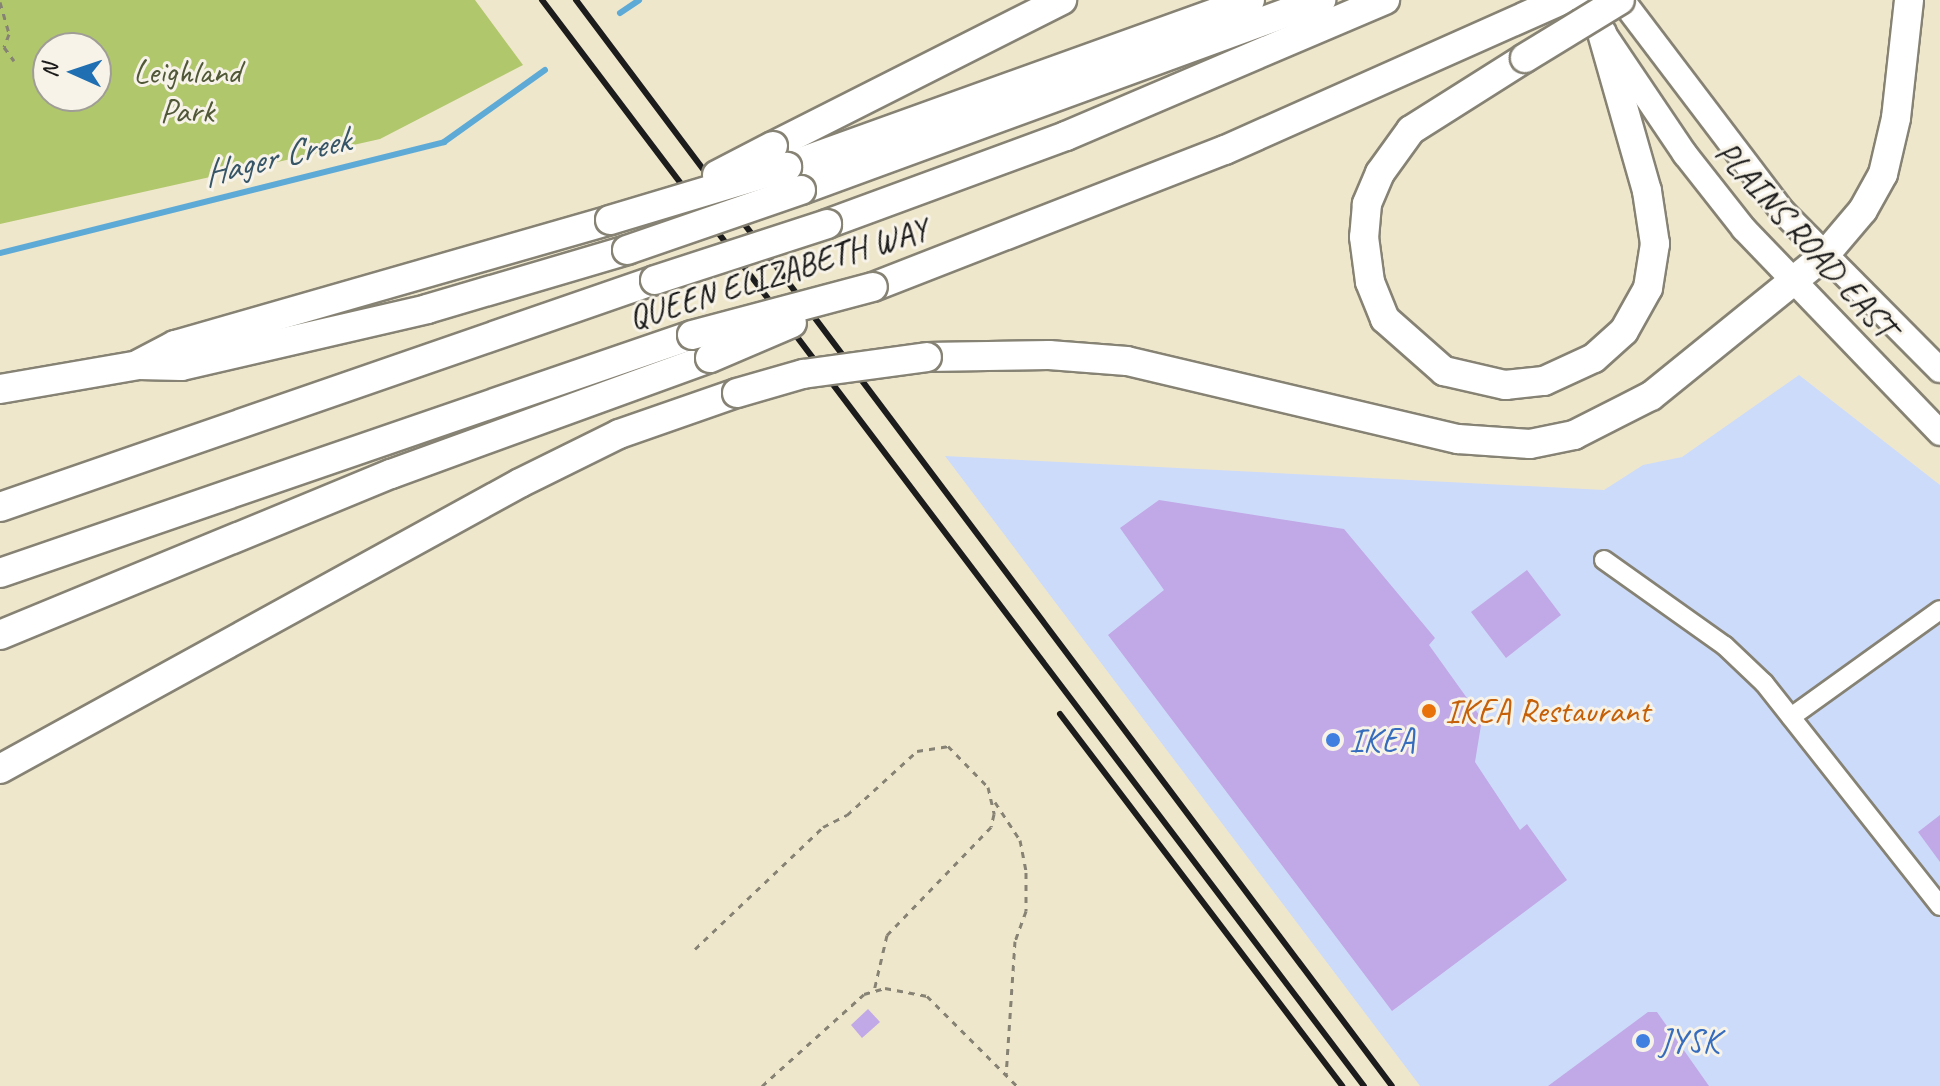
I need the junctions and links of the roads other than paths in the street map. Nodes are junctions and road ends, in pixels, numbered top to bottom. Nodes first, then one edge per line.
1 (1062, 0) edge
2 (1250, 0) edge
3 (1321, 0) edge
4 (1385, 0) edge
5 (1562, 0) edge
6 (1581, 0) edge
7 (1621, 0) edge
8 (1909, 0) edge
9 (1602, 33) junction
10 (787, 168) junction
11 (1824, 256) junction
12 (1795, 279) junction
13 (873, 287) junction
14 (139, 365) junction
15 (1940, 370) edge
16 (0, 389) edge
17 (1940, 433) edge
18 (0, 507) edge
19 (1604, 560) dead end
20 (0, 573) edge
21 (1940, 610) edge
22 (5, 637) edge
23 (1791, 717) junction
24 (0, 769) edge
25 (1940, 906) edge

1 - 10 highway
2 - 10 highway
3 - 10 highway
4 - 18 highway, QUEEN ELIZABETH WAY, bridge
5 - 13 highway, QUEEN ELIZABETH WAY
6 - 9 main road, PLAINS ROAD EAST
7 - 9 highway, bridge
7 - 11 main road, PLAINS ROAD EAST
8 - 11 highway
9 - 12 main road, PLAINS ROAD EAST
10 - 14 highway, bridge
10 - 14 highway, bridge
11 - 12 highway
11 - 15 main road, PLAINS ROAD EAST
12 - 17 main road, PLAINS ROAD EAST
12 - 24 highway, bridge
13 - 20 highway, QUEEN ELIZABETH WAY, bridge
13 - 22 highway, bridge
14 - 16 highway
19 - 23 lane
21 - 23 lane
23 - 25 lane

